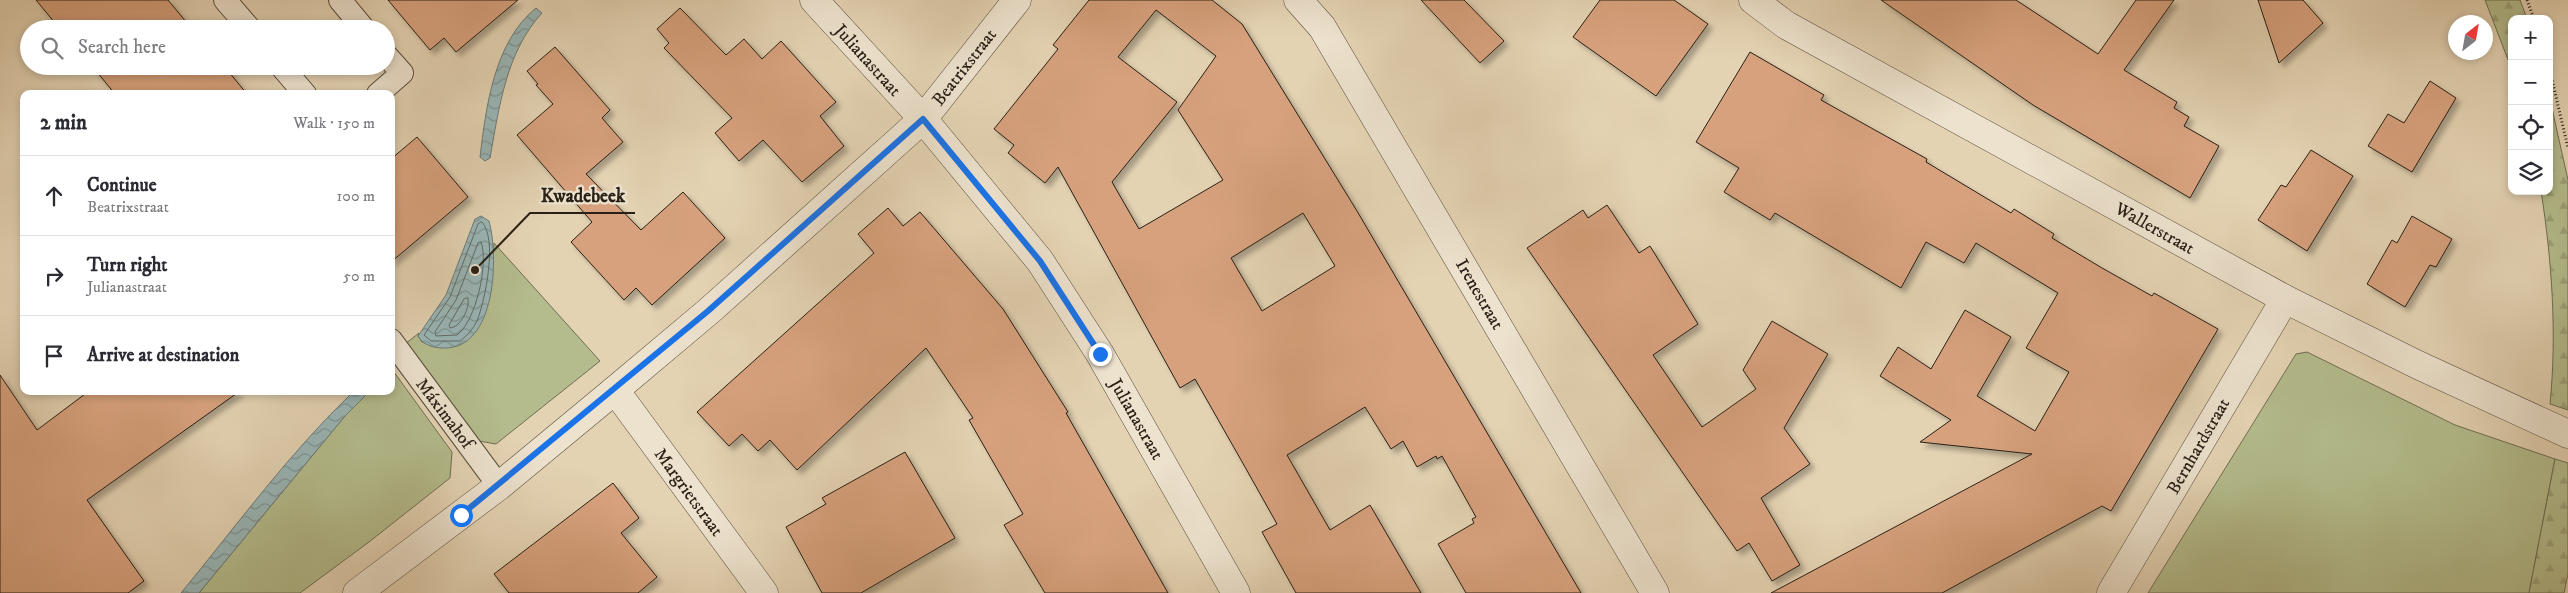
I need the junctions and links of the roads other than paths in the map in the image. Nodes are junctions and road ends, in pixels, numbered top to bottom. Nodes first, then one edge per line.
1 (225, 0) edge
2 (340, 0) edge
3 (814, 0) edge
4 (1017, 0) edge
5 (1298, 0) edge
6 (1753, 0) edge
7 (242, 20) edge
8 (357, 20) edge
9 (395, 65) edge
10 (289, 75) edge
11 (302, 90) edge
12 (383, 90) edge
13 (923, 119) junction
14 (2285, 299) junction
15 (395, 345) edge
16 (615, 390) junction
17 (2568, 434) edge
18 (499, 486) junction
19 (357, 593) edge
20 (764, 593) edge
21 (1236, 593) edge
22 (1654, 593) edge
23 (2111, 593) edge

1 - 7 lane
2 - 8 lane
3 - 13 street, Julianastraat
4 - 13 street, Beatrixstraat
5 - 22 street, Irenestraat
6 - 14 street, Wallerstraat
9 - 12 lane
10 - 11 lane
13 - 16 street, Beatrixstraat
13 - 21 street, Julianastraat
14 - 17 street, Wallerstraat
14 - 23 street, Bernhardstraat
15 - 18 lane, Máximahof
16 - 18 street, Beatrixstraat
16 - 20 street, Margrietstraat
18 - 19 street, Beatrixstraat

